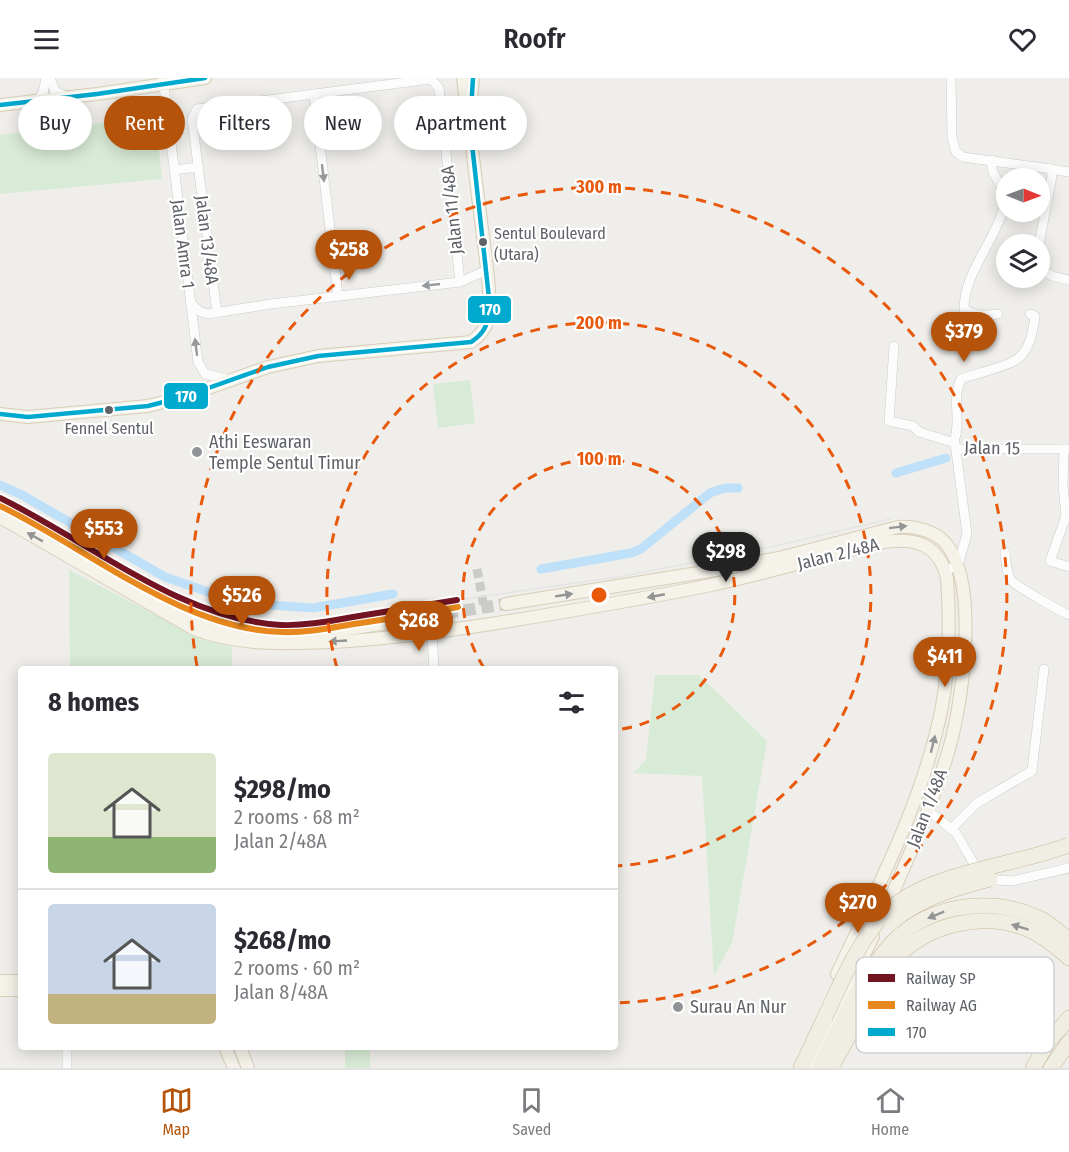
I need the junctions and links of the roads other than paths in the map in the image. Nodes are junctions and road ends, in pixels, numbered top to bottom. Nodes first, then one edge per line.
1 (48, 78) edge
2 (205, 78) edge
3 (463, 78) edge
4 (473, 78) edge
5 (951, 78) edge
6 (163, 80) edge
7 (314, 94) junction
8 (41, 96) edge
9 (65, 96) edge
10 (79, 96) edge
11 (440, 96) edge
12 (466, 96) edge
13 (472, 96) edge
14 (18, 103) edge
15 (0, 105) edge
16 (445, 150) edge
17 (472, 150) edge
18 (992, 160) junction
19 (198, 167) junction
20 (1052, 169) junction
21 (174, 170) junction
22 (1069, 172) edge
23 (1041, 234) edge
24 (487, 270) junction
25 (1050, 275) edge
26 (1067, 280) edge
27 (460, 282) junction
28 (338, 296) junction
29 (191, 304) junction
30 (217, 313) junction
31 (999, 314) dead end
32 (1030, 314) dead end
33 (894, 346) dead end
34 (233, 381) junction
35 (0, 414) edge
36 (28, 417) junction
37 (0, 422) edge
38 (955, 445) junction
39 (1066, 449) edge
40 (1066, 488) edge
41 (0, 506) edge
42 (0, 517) edge
43 (967, 534) junction
44 (949, 546) junction
45 (1005, 552) dead end
46 (935, 554) junction
47 (958, 564) junction
48 (1069, 567) edge
49 (945, 571) junction
50 (506, 604) tunnel mouth
51 (1069, 615) edge
52 (428, 616) tunnel mouth
53 (432, 633) junction
54 (434, 666) edge
55 (1044, 669) dead end
56 (928, 810) junction
57 (951, 829) junction
58 (1069, 845) edge
59 (1069, 855) edge
60 (1069, 868) edge
61 (1069, 940) edge
62 (862, 957) edge
63 (863, 957) edge
64 (881, 957) edge
65 (897, 957) edge
66 (1069, 958) edge
67 (856, 966) edge
68 (856, 972) edge
69 (0, 981) edge
70 (18, 981) edge
71 (0, 990) edge
72 (18, 990) edge
73 (856, 999) edge
74 (825, 1017) junction
75 (1069, 1018) edge
76 (856, 1024) edge
77 (1054, 1035) edge
78 (1069, 1042) edge
79 (67, 1050) edge
80 (226, 1050) edge
81 (241, 1050) edge
82 (1042, 1053) edge
83 (67, 1068) edge
84 (234, 1068) edge
85 (248, 1068) edge
86 (794, 1068) edge
87 (801, 1068) edge
88 (811, 1068) edge
89 (820, 1068) edge
90 (830, 1068) edge
91 (1033, 1068) edge
92 (1051, 1068) edge

1 - 8 street
1 - 9 street
2 - 6 main road
3 - 12 main road
4 - 13 main road
5 - 18 street
6 - 10 main road
6 - 21 street, Jalan Amra 1
7 - 11 street, Jalan 11/48A
7 - 19 street, Jalan 13/48A
7 -> 28 street
14 - 15 main road
16 - 27 street, Jalan 11/48A
17 - 24 main road
18 - 20 street
18 - 31 street
19 - 21 street
19 - 30 street, Jalan 13/48A
20 - 22 street
20 - 23 street
21 - 29 street, Jalan Amra 1
24 - 27 street
24 - 34 main road
25 - 26 street
27 -> 28 street
28 - 30 street
29 - 30 street
34 -> 29 street, Jalan Amra 1
32 - 38 street
33 - 38 street, Jalan 15
34 - 36 main road
35 - 36 main road
36 - 37 main road
38 - 39 street, Jalan 15
38 - 43 street
39 - 40 street
40 - 48 street
41 - 52 main road
53 -> 42 main road, Jalan 2/48A
43 - 44 street
43 - 47 street
44 - 46 street
44 - 47 main road
50 -> 44 main road, Jalan 2/48A
45 - 51 street
46 - 49 main road
46 -> 53 main road, Jalan 2/48A
47 - 49 street
47 - 56 main road, Jalan 1/48A
86 -> 49 main road, Jalan 1/48A
53 - 54 street
55 - 57 street
56 - 57 street
56 - 63 main road, Jalan 1/48A
57 - 60 street
58 - 74 highway, bridge
59 - 62 highway, bridge
61 -> 64 highway
66 -> 65 highway
67 - 74 highway, bridge
68 - 88 main road, Jalan 1/48A
69 - 70 main road
71 - 72 main road
73 -> 89 highway
74 - 87 highway
75 - 77 highway
76 -> 90 highway
78 - 92 highway
79 - 83 street
80 - 84 main road
81 - 85 main road
82 - 91 highway

